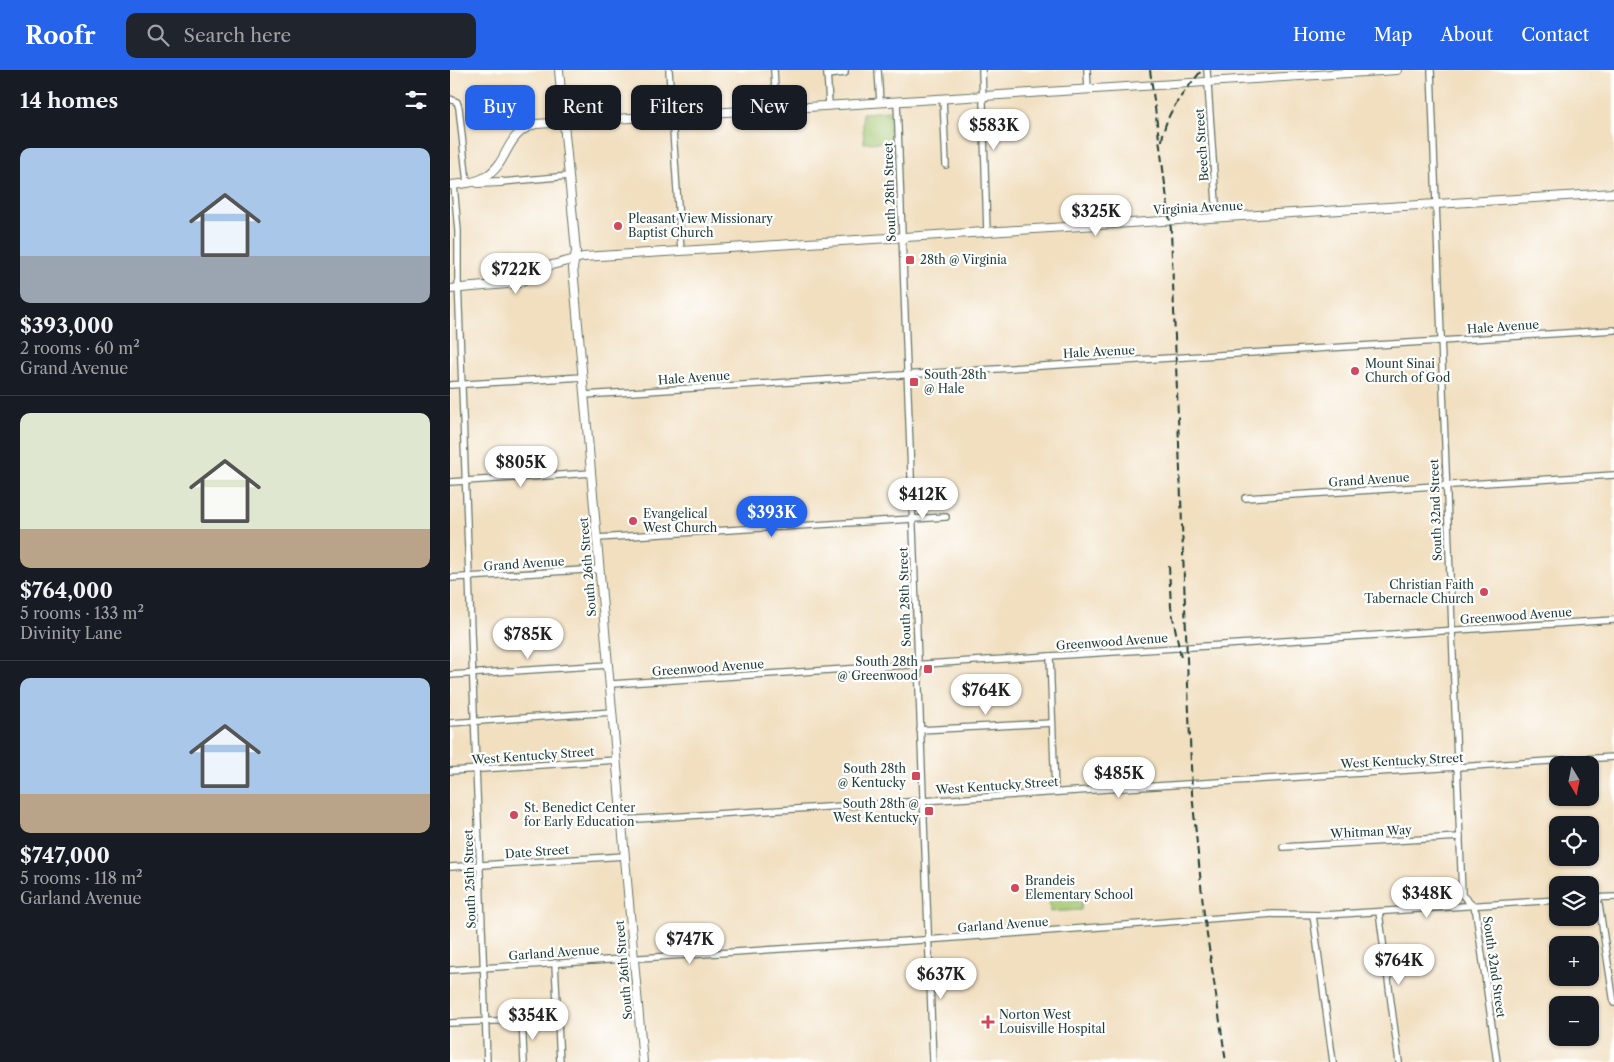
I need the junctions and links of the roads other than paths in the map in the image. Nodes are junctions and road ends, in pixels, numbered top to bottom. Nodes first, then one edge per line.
1 (559, 70) edge
2 (669, 70) edge
3 (774, 70) edge
4 (845, 70) edge
5 (878, 70) edge
6 (982, 70) edge
7 (1087, 70) edge
8 (1208, 70) edge
9 (1397, 70) edge
10 (1430, 70) edge
11 (827, 72) edge
12 (1309, 73) edge
13 (1208, 82) junction
14 (560, 85) edge
15 (670, 85) edge
16 (775, 85) edge
17 (1088, 89) junction
18 (983, 96) junction
19 (943, 98) junction
20 (450, 99) edge
21 (897, 101) junction
22 (880, 102) junction
23 (829, 105) junction
24 (807, 107) edge
25 (545, 123) edge
26 (565, 130) edge
27 (673, 130) edge
28 (946, 165) dead end
29 (569, 176) junction
30 (501, 182) joint
31 (467, 183) junction
32 (452, 185) edge
33 (1614, 193) edge
34 (1436, 204) junction
35 (1217, 218) junction
36 (987, 232) junction
37 (902, 238) junction
38 (681, 252) junction
39 (574, 260) junction
40 (454, 289) edge
41 (1614, 330) edge
42 (1440, 341) junction
43 (907, 374) junction
44 (583, 377) junction
45 (462, 385) junction
46 (450, 386) edge
47 (584, 395) junction
48 (592, 473) junction
49 (1614, 475) edge
50 (465, 481) junction
51 (450, 482) edge
52 (1446, 486) junction
53 (1245, 498) dead end
54 (946, 517) dead end
55 (912, 519) junction
56 (597, 538) junction
57 (600, 569) junction
58 (469, 577) junction
59 (450, 578) edge
60 (1614, 620) edge
61 (1450, 630) junction
62 (1050, 656) junction
63 (918, 664) junction
64 (608, 665) junction
65 (472, 674) junction
66 (450, 675) edge
67 (611, 684) junction
68 (612, 712) junction
69 (474, 721) junction
70 (450, 723) edge
71 (1052, 723) junction
72 (920, 730) junction
73 (1614, 758) edge
74 (617, 760) junction
75 (1457, 768) junction
76 (476, 769) junction
77 (450, 771) edge
78 (1055, 792) junction
79 (923, 801) junction
80 (622, 820) junction
81 (1460, 837) junction
82 (1283, 848) dead end
83 (625, 856) junction
84 (479, 866) junction
85 (450, 867) edge
86 (1614, 897) edge
87 (1599, 898) edge
88 (1549, 901) edge
89 (1599, 905) edge
90 (1473, 906) junction
91 (1379, 912) junction
92 (1313, 915) junction
93 (928, 940) junction
94 (634, 958) junction
95 (555, 963) junction
96 (483, 968) junction
97 (450, 970) edge
98 (1614, 1003) edge
99 (557, 1018) junction
100 (522, 1020) junction
101 (484, 1022) junction
102 (450, 1023) edge
103 (486, 1062) edge
104 (524, 1062) edge
105 (560, 1062) edge
106 (643, 1062) edge
107 (933, 1062) edge
108 (1334, 1062) edge
109 (1399, 1062) edge
110 (1497, 1062) edge

1 - 14 main road, South 26th Street
2 - 15 street
3 - 16 street
4 - 11 street
5 - 22 street
6 - 18 street
7 - 17 street
8 - 13 street, Beech Street
9 - 12 main road
10 - 34 street, South 32nd Street
11 - 23 street
12 - 13 main road
13 - 17 main road
13 - 35 street, Beech Street
17 - 18 main road
18 - 19 main road
18 - 36 street
19 - 21 main road
19 - 28 street
20 - 31 street
21 - 22 main road
21 - 37 street, South 28th Street
22 - 23 main road
23 - 24 main road
25 - 31 main road
26 - 29 main road, South 26th Street
27 - 38 street
29 - 30 street
29 - 39 main road, South 26th Street
30 - 31 main road
31 - 32 main road
32 - 40 street, South 25th Street
33 - 34 main road, Virginia Avenue
34 - 35 main road, Virginia Avenue
34 - 42 street, South 32nd Street
35 - 36 main road, Virginia Avenue
36 - 37 main road, Virginia Avenue
37 - 38 main road, Virginia Avenue
37 - 43 street, South 28th Street
38 - 39 main road, Virginia Avenue
39 - 40 main road, Virginia Avenue
39 - 44 main road, South 26th Street
40 - 45 street, South 25th Street
41 - 42 street, Hale Avenue
42 - 43 street, Hale Avenue
42 - 52 street, South 32nd Street
43 - 47 street, Hale Avenue
43 - 55 street, South 28th Street
44 - 45 street
44 - 47 main road, South 26th Street
45 - 46 street
45 - 50 street, South 25th Street
47 - 48 main road, South 26th Street
48 - 50 street
48 - 56 main road, South 26th Street
49 - 52 street, Grand Avenue
50 - 51 street
50 - 58 street, South 25th Street
52 - 53 street, Grand Avenue
52 - 61 street, South 32nd Street
54 - 55 street
55 - 56 street
55 - 63 street, South 28th Street
56 - 57 main road, South 26th Street
57 - 58 street, Grand Avenue
57 - 64 main road, South 26th Street
58 - 59 street, Grand Avenue
58 - 65 street, South 25th Street
60 - 61 street, Greenwood Avenue
61 - 62 street, Greenwood Avenue
61 - 75 street, South 32nd Street
62 - 63 street, Greenwood Avenue
62 - 71 street
63 - 67 street, Greenwood Avenue
63 - 72 street, South 28th Street
64 - 65 street
64 - 67 main road, South 26th Street
65 - 66 street
65 - 69 street, South 25th Street
67 - 68 main road, South 26th Street
68 - 69 street
68 - 74 main road, South 26th Street
69 - 70 street
69 - 76 street, South 25th Street
71 - 72 street
71 - 78 street
72 - 79 street, South 28th Street
73 - 75 street, West Kentucky Street
74 - 76 street, West Kentucky Street
74 - 80 main road, South 26th Street
75 - 78 street, West Kentucky Street
75 - 81 street, South 32nd Street
76 - 77 street, West Kentucky Street
76 - 84 street, South 25th Street
78 - 79 street, West Kentucky Street
79 - 80 street, West Kentucky Street
79 - 93 street, South 28th Street
80 - 83 main road, South 26th Street
81 - 82 street, Whitman Way
81 - 90 street, South 32nd Street
83 - 84 street, Date Street
83 - 94 main road, South 26th Street
84 - 85 street, Date Street
84 - 96 street, South 25th Street
86 - 87 street
88 - 90 street, Garland Avenue
89 - 98 street
90 - 91 street, Garland Avenue
90 - 110 street, South 32nd Street
91 - 92 street, Garland Avenue
91 - 109 street
92 - 93 street, Garland Avenue
92 - 108 street
93 - 94 street, Garland Avenue
93 - 107 street, South 28th Street
94 - 95 street, Garland Avenue
94 - 106 main road, South 26th Street
95 - 96 street, Garland Avenue
95 - 99 street
96 - 97 street, Garland Avenue
96 - 101 street, South 25th Street
99 - 100 street
99 - 105 street
100 - 101 street
100 - 104 street
101 - 102 street
101 - 103 street, South 25th Street

